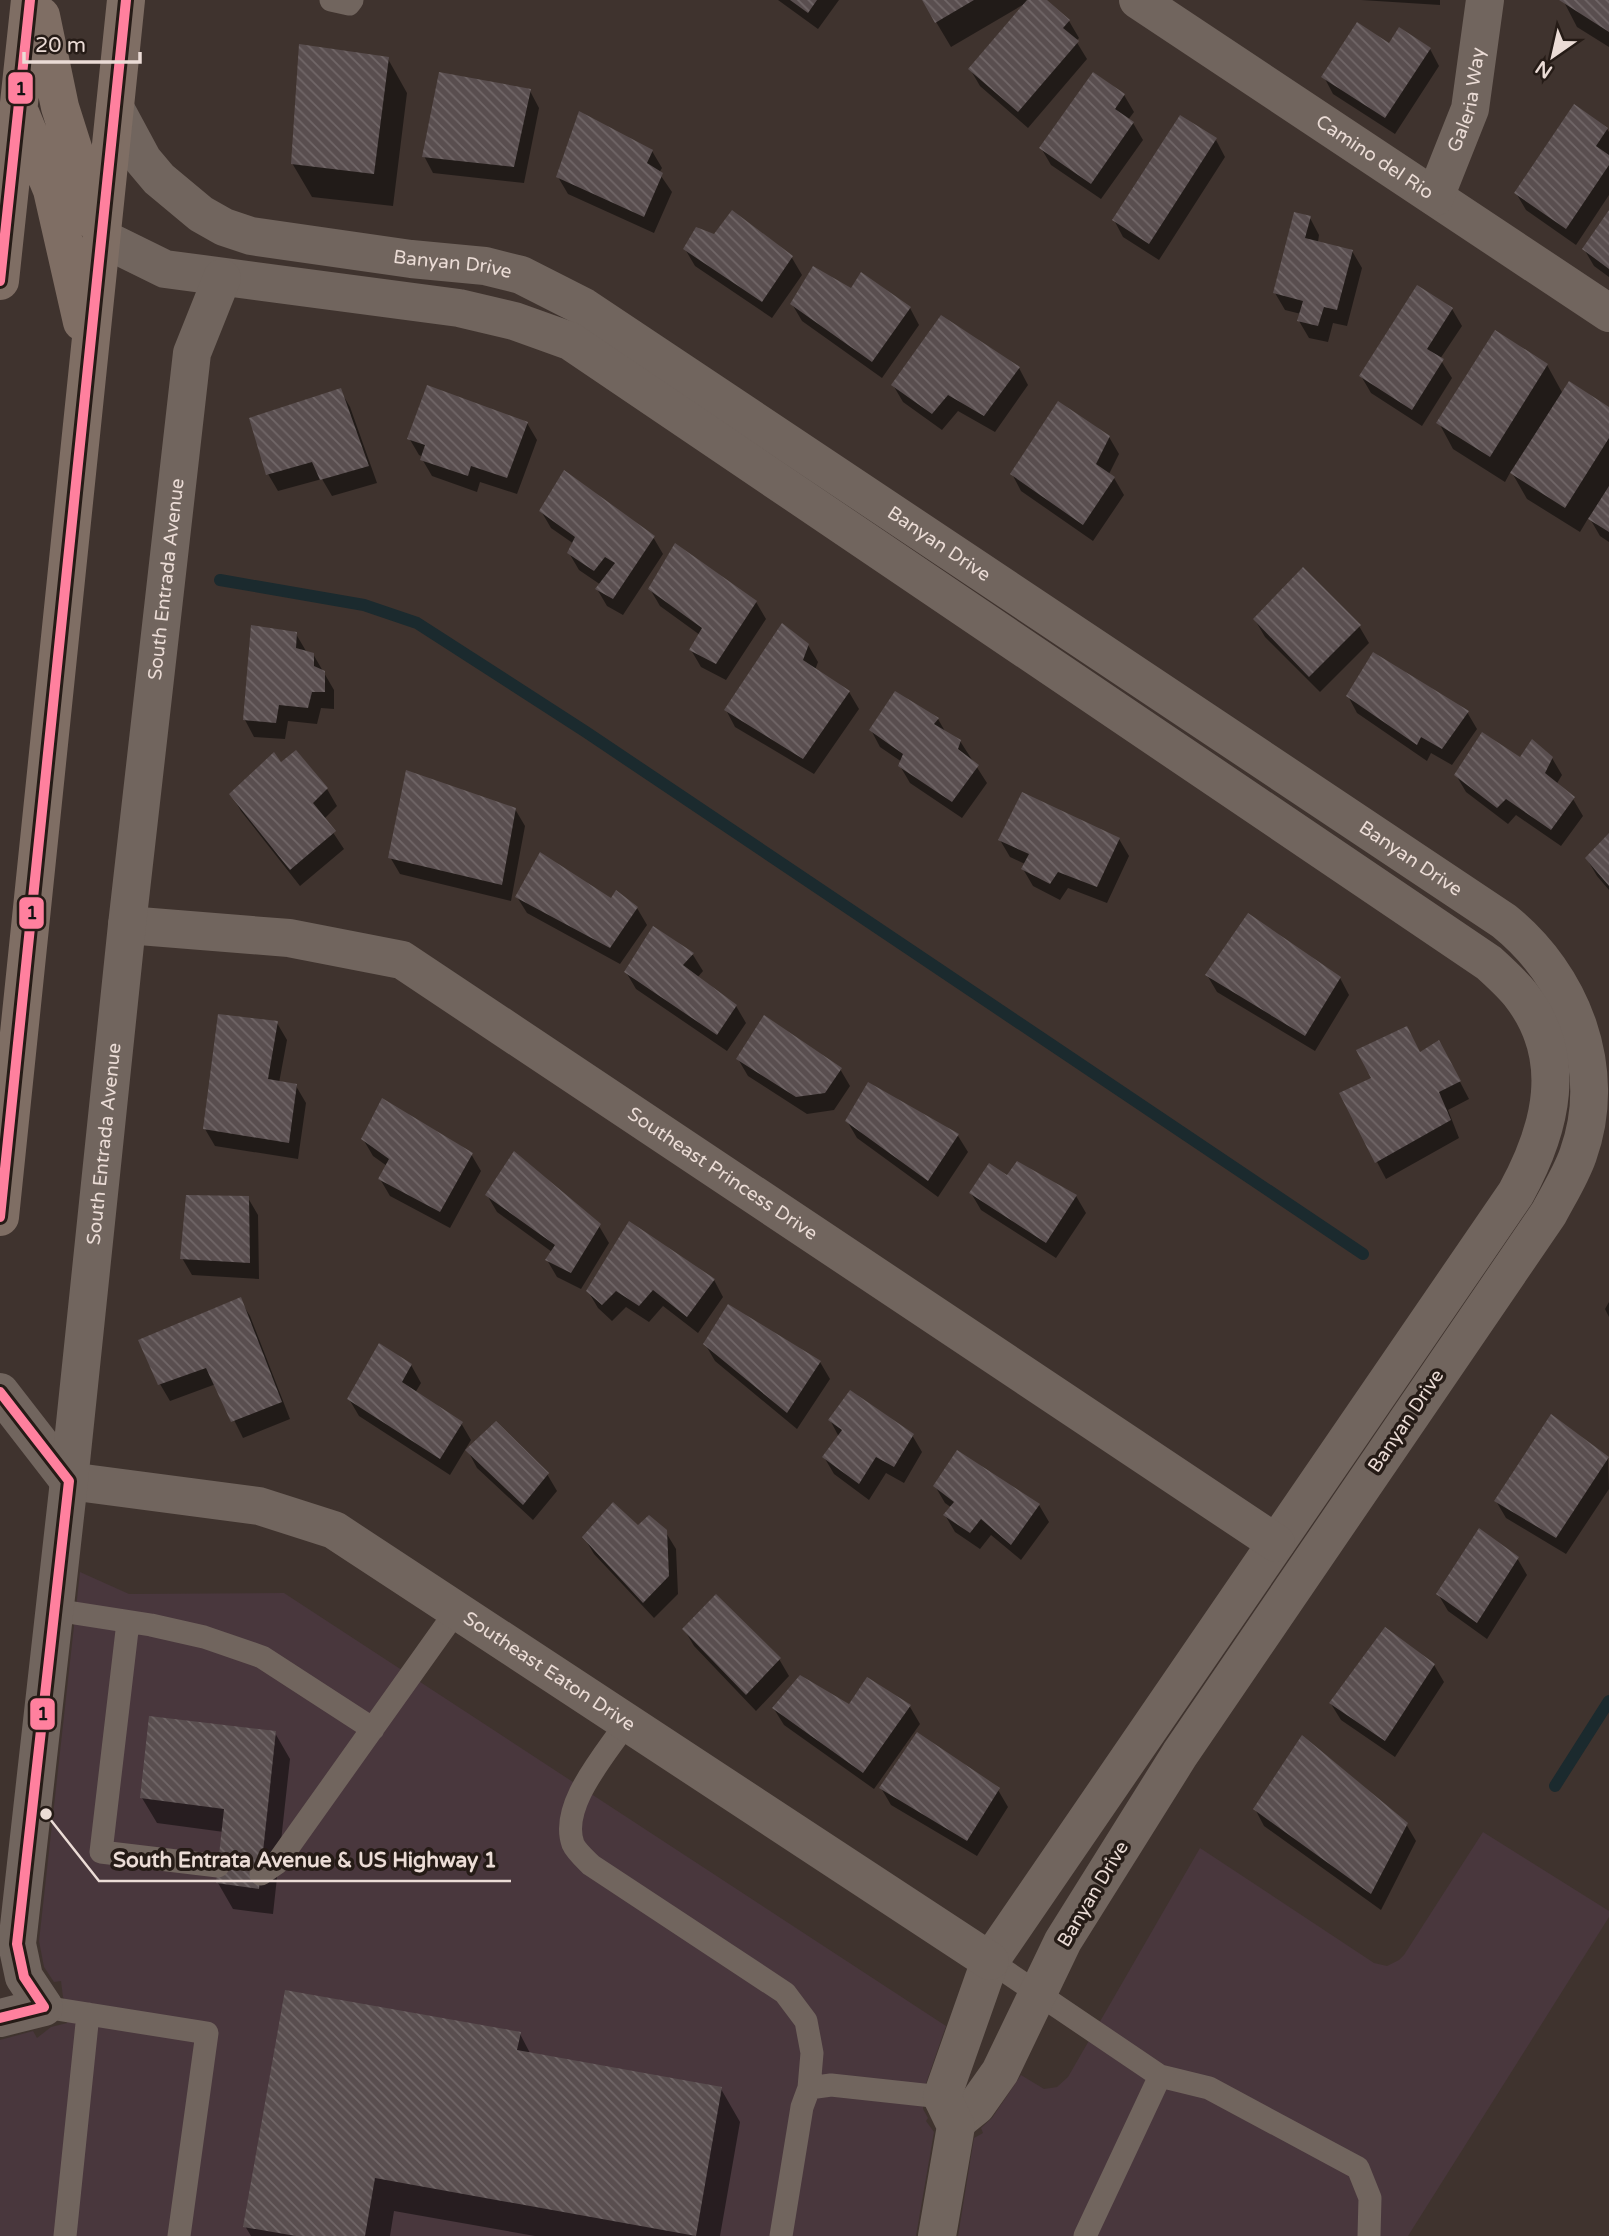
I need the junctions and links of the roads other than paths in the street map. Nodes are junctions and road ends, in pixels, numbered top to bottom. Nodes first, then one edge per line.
1 (30, 0) edge
2 (38, 0) edge
3 (126, 0) edge
4 (331, 0) edge
5 (352, 0) edge
6 (1138, 0) edge
7 (1485, 0) edge
8 (10, 106) edge
9 (115, 108) junction
10 (1435, 197) junction
11 (102, 238) junction
12 (321, 246) junction
13 (222, 278) junction
14 (0, 281) edge
15 (315, 289) junction
16 (566, 298) junction
17 (1609, 313) edge
18 (570, 341) junction
19 (89, 354) junction
20 (1085, 643) junction
21 (1064, 675) junction
22 (127, 925) junction
23 (1533, 947) junction
24 (1500, 974) junction
25 (0, 1217) edge
26 (1418, 1337) junction
27 (1450, 1358) junction
28 (0, 1392) edge
29 (69, 1481) junction
30 (1276, 1543) junction
31 (55, 1610) junction
32 (457, 1610) junction
33 (128, 1622) junction
34 (627, 1722) junction
35 (373, 1728) junction
36 (218, 1866) dead end
37 (261, 1874) dead end
38 (990, 1961) junction
39 (1037, 1993) junction
40 (44, 2007) junction
41 (88, 2014) junction
42 (0, 2018) edge
43 (1160, 2076) junction
44 (809, 2088) junction
45 (951, 2115) junction
46 (65, 2236) edge
47 (179, 2236) edge
48 (781, 2236) edge
49 (937, 2236) edge
50 (1085, 2236) edge
51 (1369, 2236) edge

1 - 8 main road
2 - 11 main road
3 - 9 main road
4 - 5 lane
6 - 10 street, Camino del Rio
7 - 10 street, Galeria Way
8 - 14 main road
8 - 19 main road
9 - 11 main road
9 - 12 street, Banyan Drive
10 - 17 street, Camino del Rio
11 - 13 street, Banyan Drive
11 - 19 main road
12 - 15 street
12 - 16 street, Banyan Drive
13 - 15 street, Banyan Drive
13 - 22 street, South Entrada Avenue
15 - 18 street, Banyan Drive
16 - 18 street
16 - 20 street, Banyan Drive
18 - 21 street, Banyan Drive
19 - 25 main road
20 - 21 street
20 - 23 street, Banyan Drive
21 - 24 street, Banyan Drive
22 - 29 street, South Entrada Avenue
22 - 30 street, Southeast Princess Drive
23 - 24 street
23 - 27 street, Banyan Drive
24 - 26 street, Banyan Drive
26 - 27 street
26 - 30 street, Banyan Drive
27 - 39 street, Banyan Drive
28 - 29 street
29 - 31 street, South Entrada Avenue
29 - 32 street, Southeast Eaton Drive
30 - 38 street, Banyan Drive
31 - 33 lane
31 - 40 street, South Entrada Avenue
32 - 34 street, Southeast Eaton Drive
32 - 35 lane
33 - 35 lane
33 - 36 lane
34 - 38 street, Southeast Eaton Drive
34 - 44 lane
35 - 37 lane
38 - 39 lane
38 - 45 street, Banyan Drive
39 - 43 lane
39 - 45 street, Banyan Drive
40 - 41 lane
40 - 42 street
41 - 46 lane
41 - 47 lane
43 - 50 lane
43 - 51 lane
44 - 45 lane
44 - 48 lane
45 - 49 street, Banyan Drive

